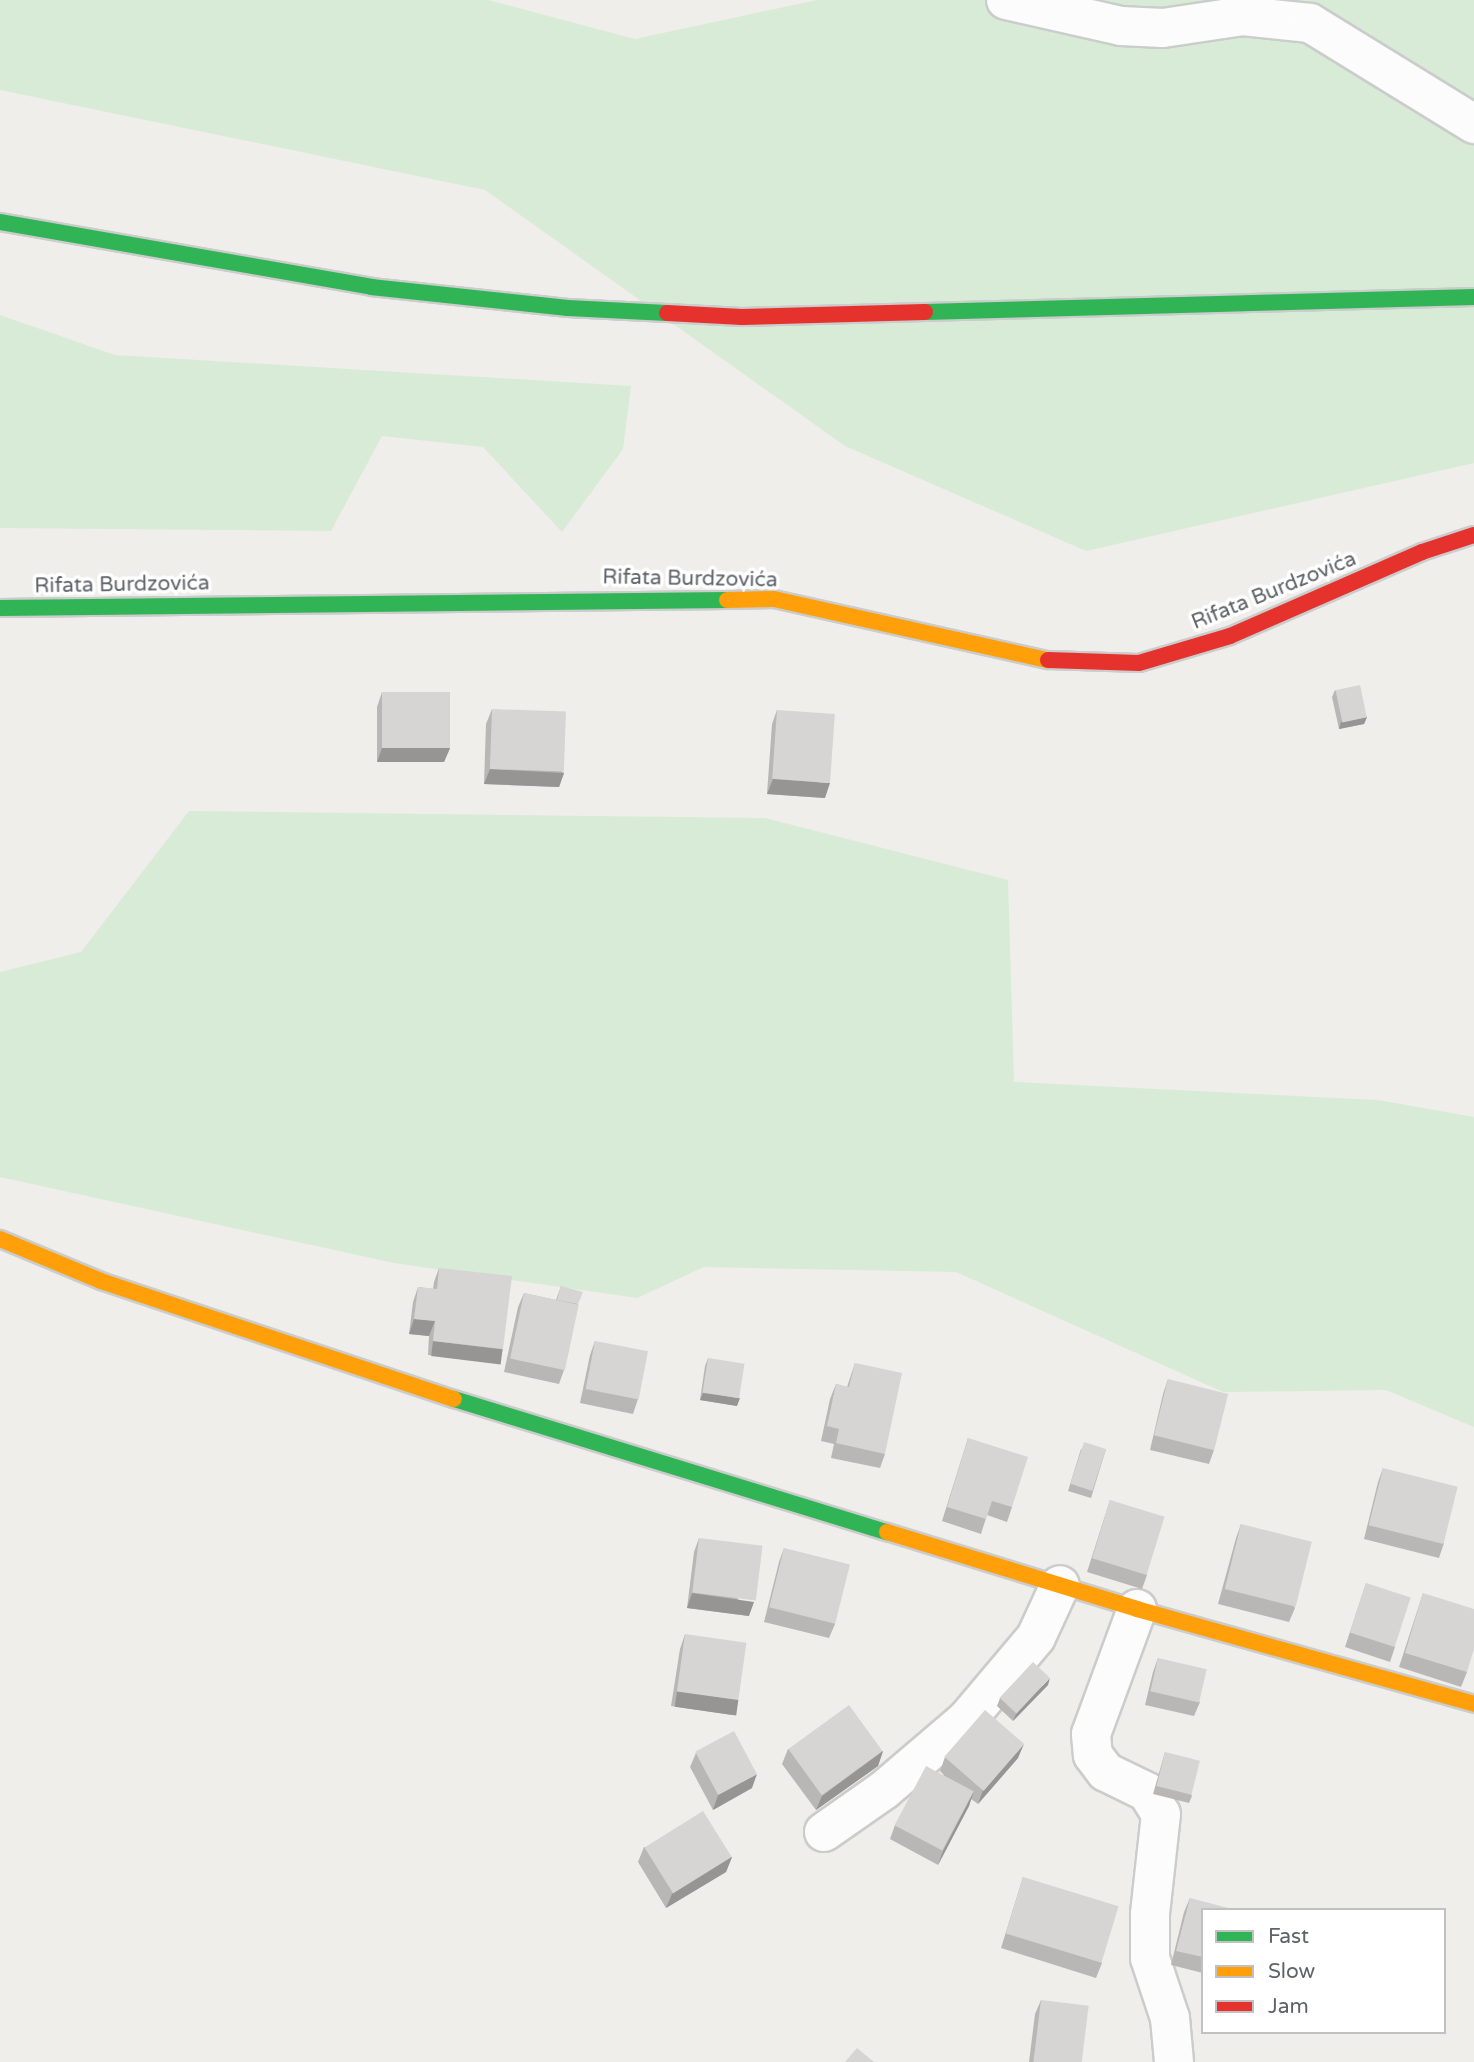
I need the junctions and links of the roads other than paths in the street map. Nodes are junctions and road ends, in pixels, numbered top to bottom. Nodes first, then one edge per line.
1 (1006, 0) edge
2 (1474, 124) edge
3 (0, 222) edge
4 (1474, 297) edge
5 (1474, 535) edge
6 (0, 608) edge
7 (0, 1239) edge
8 (1060, 1585) junction
9 (1137, 1609) junction
10 (1474, 1704) edge
11 (824, 1832) dead end
12 (1174, 2062) edge

1 - 2 street
3 - 4 street
5 - 6 street, Rifata Burdzovića
7 - 8 street
8 - 9 street
8 - 11 street
9 - 10 street
9 - 12 street

